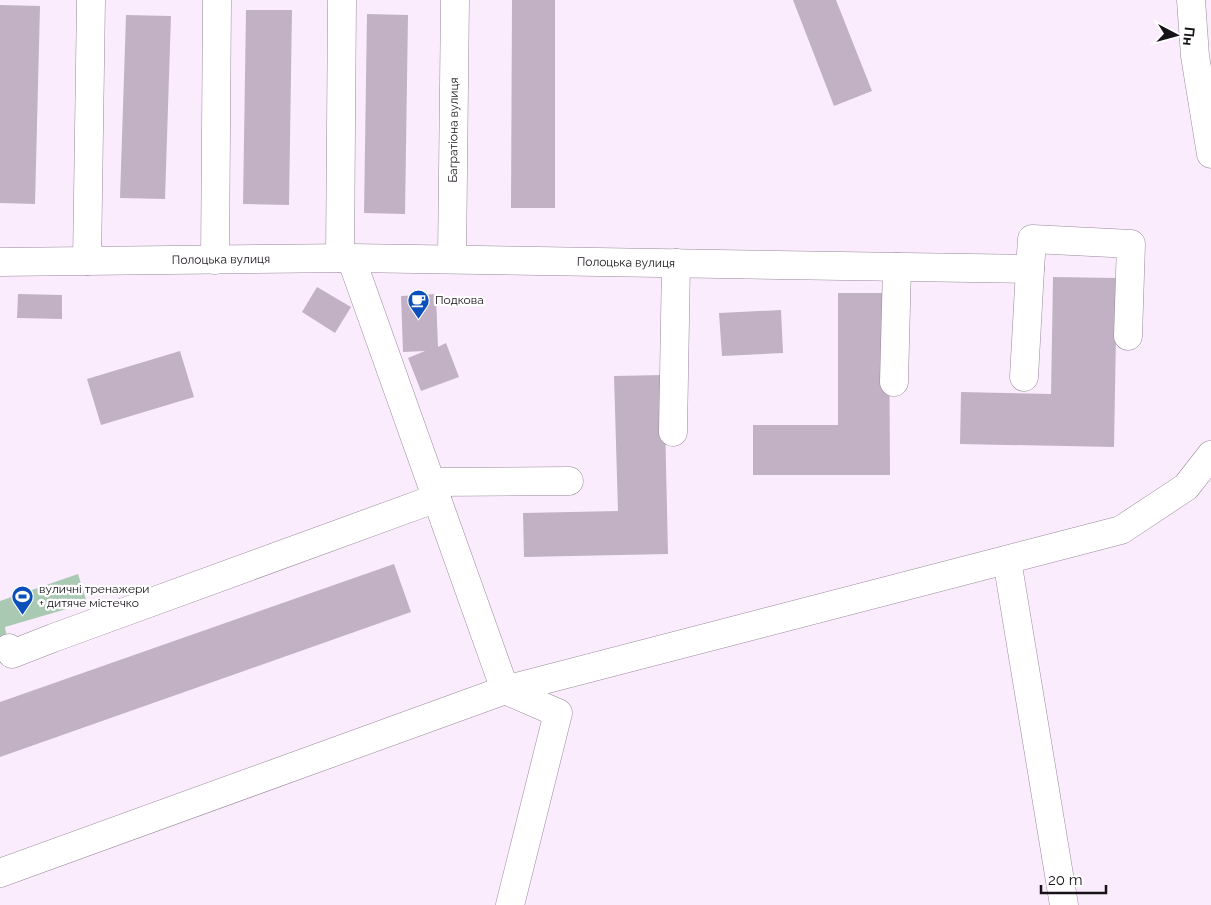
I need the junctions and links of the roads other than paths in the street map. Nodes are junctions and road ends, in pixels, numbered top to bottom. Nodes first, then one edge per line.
1 (91, 0) edge
2 (217, 0) edge
3 (342, 0) edge
4 (454, 0) edge
5 (1191, 0) edge
6 (1211, 154) edge
7 (345, 258) junction
8 (452, 259) junction
9 (214, 260) junction
10 (87, 261) junction
11 (0, 262) edge
12 (676, 263) junction
13 (897, 267) junction
14 (1030, 269) junction
15 (1128, 336) dead end
16 (1024, 377) dead end
17 (894, 382) dead end
18 (673, 432) dead end
19 (1211, 455) edge
20 (1211, 470) edge
21 (569, 481) dead end
22 (1186, 487) junction
23 (434, 490) junction
24 (1006, 560) junction
25 (7, 654) edge
26 (505, 690) junction
27 (0, 873) edge
28 (510, 905) edge
29 (1064, 905) edge

1 - 10 street
2 - 9 street
3 - 7 street
4 - 8 street, Багратіона вулиця
5 - 6 street
7 - 8 street, Полоцька вулиця
7 - 9 street, Полоцька вулиця
7 - 23 street
8 - 12 street, Полоцька вулиця
9 - 10 street, Полоцька вулиця
10 - 11 street, Полоцька вулиця
12 - 13 street, Полоцька вулиця
12 - 18 street
13 - 14 street, Полоцька вулиця
13 - 17 street
14 - 15 street
14 - 16 street
19 - 22 street
20 - 22 street
21 - 23 street
22 - 24 street
23 - 25 street
23 - 26 street
24 - 26 street
24 - 29 street
26 - 27 street
26 - 28 street

